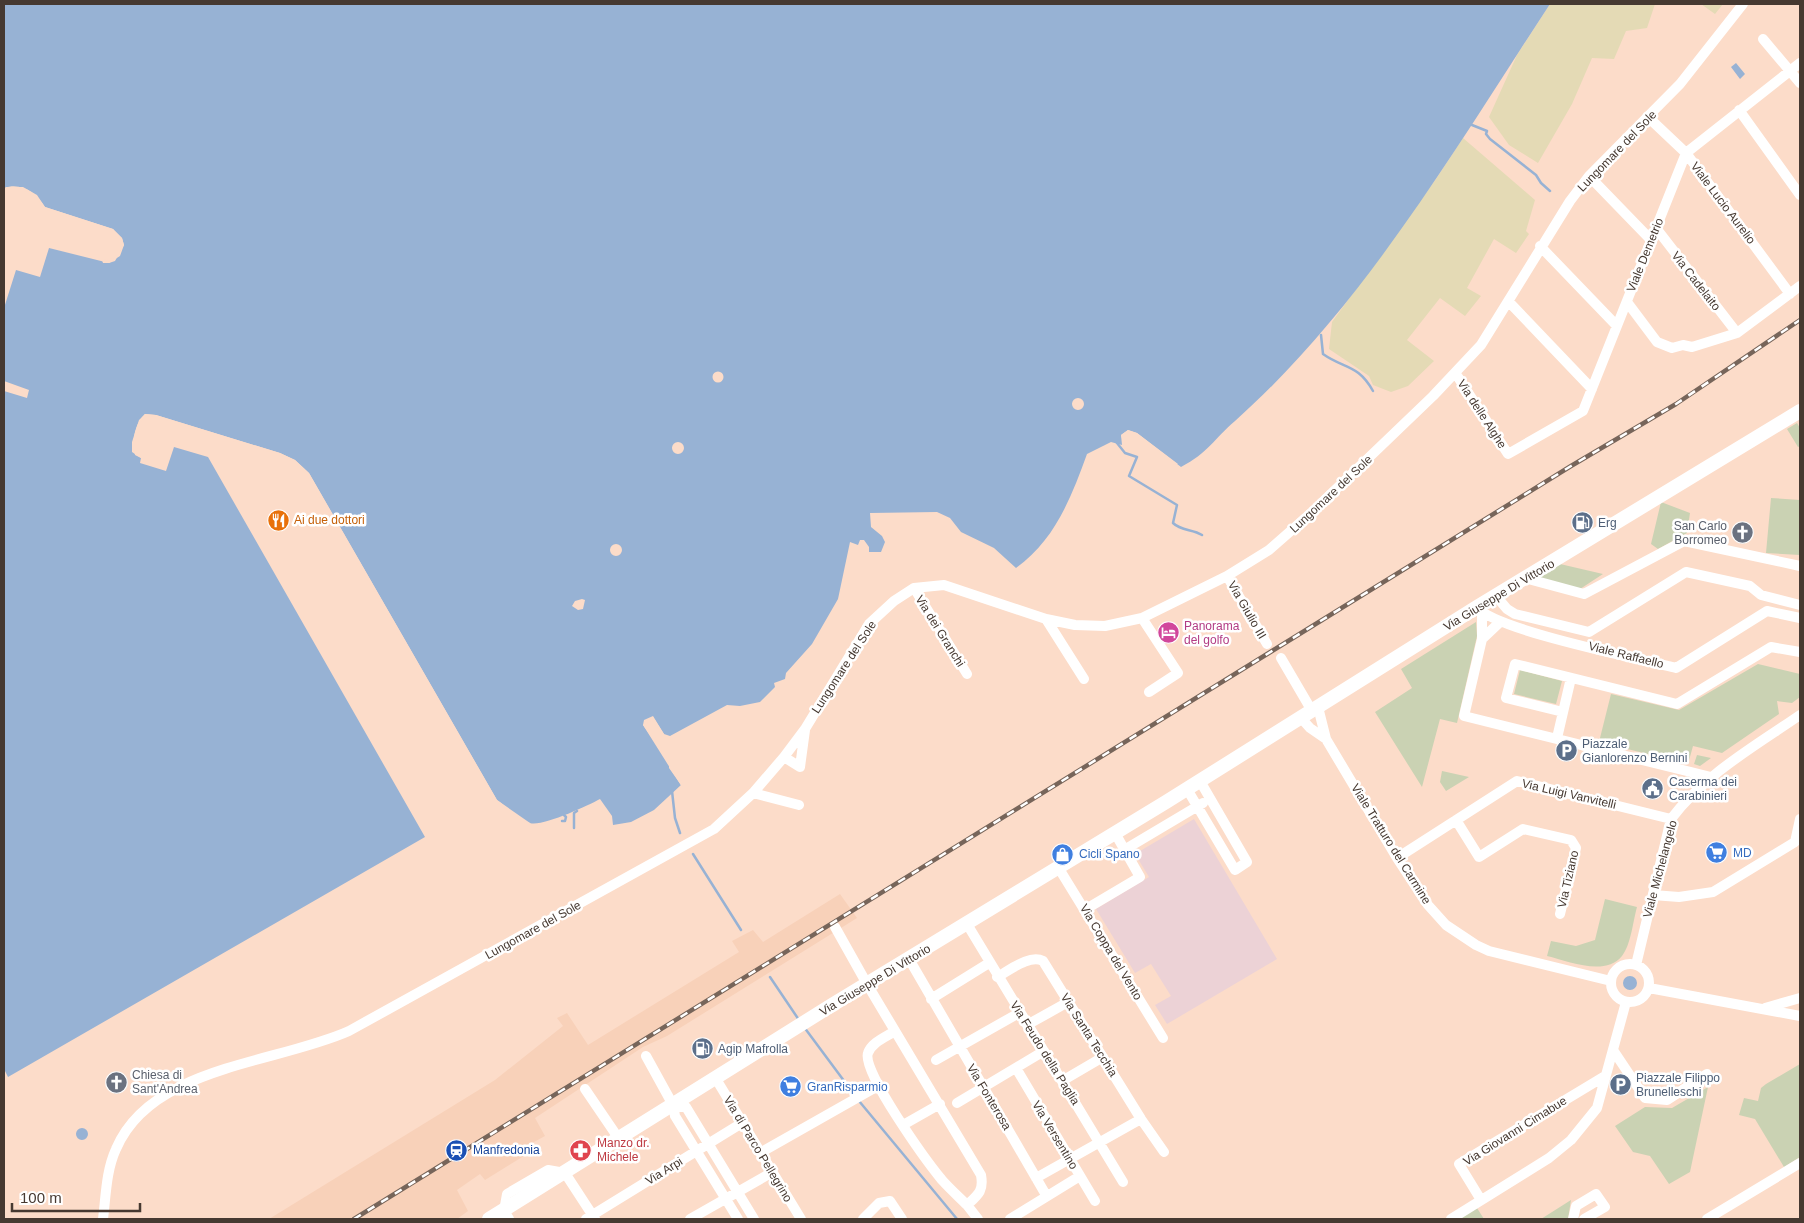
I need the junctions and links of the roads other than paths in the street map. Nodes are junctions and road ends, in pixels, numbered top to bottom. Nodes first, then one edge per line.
1 (1743, 4) edge
2 (1763, 39) dead end
3 (1800, 63) edge
4 (1791, 70) junction
5 (1800, 82) edge
6 (1739, 110) junction
7 (1649, 118) junction
8 (1686, 154) junction
9 (1589, 176) junction
10 (1800, 195) edge
11 (1656, 228) junction
12 (1651, 240) junction
13 (1540, 246) junction
14 (1800, 286) edge
15 (1790, 294) junction
16 (1509, 302) junction
17 (1627, 302) junction
18 (1617, 326) junction
19 (1737, 333) junction
20 (1456, 374) junction
21 (1592, 389) junction
22 (1800, 411) edge
23 (1508, 454) joint
24 (1800, 566) edge
25 (1227, 576) junction
26 (1525, 578) junction
27 (914, 588) junction
28 (1496, 596) junction
29 (1771, 598) junction
30 (1800, 605) edge
31 (1480, 610) junction
32 (1767, 610) junction
33 (1142, 618) junction
34 (1800, 618) edge
35 (1046, 619) junction
36 (1500, 622) junction
37 (1482, 639) junction
38 (1266, 644) dead end
39 (1800, 652) edge
40 (1281, 658) dead end
41 (967, 674) dead end
42 (1571, 678) junction
43 (1084, 679) dead end
44 (1149, 692) dead end
45 (1310, 712) junction
46 (1563, 712) junction
47 (1800, 715) edge
48 (805, 729) junction
49 (1557, 738) junction
50 (1326, 739) junction
51 (784, 757) junction
52 (1711, 777) junction
53 (1200, 781) junction
54 (1187, 789) junction
55 (753, 793) junction
56 (1210, 798) junction
57 (799, 805) dead end
58 (1197, 806) junction
59 (1671, 819) junction
60 (1456, 820) junction
61 (1800, 820) edge
62 (1115, 833) junction
63 (1124, 850) junction
64 (1397, 858) junction
65 (1058, 867) junction
66 (1652, 895) junction
67 (1086, 910) junction
68 (1560, 914) dead end
69 (967, 924) junction
70 (835, 927) dead end
71 (909, 959) junction
72 (989, 963) junction
73 (1636, 965) junction
74 (998, 977) junction
75 (1611, 981) junction
76 (867, 984) junction
77 (1649, 988) junction
78 (931, 999) junction
79 (1068, 1002) junction
80 (1626, 1002) junction
81 (1764, 1009) junction
82 (1019, 1013) junction
83 (1797, 1015) edge
84 (1027, 1025) junction
85 (895, 1031) junction
86 (1163, 1038) dead end
87 (959, 1047) junction
88 (1613, 1050) junction
89 (1044, 1051) junction
90 (646, 1056) dead end
91 (1103, 1057) junction
92 (1016, 1068) junction
93 (919, 1070) junction
94 (1708, 1074) dead end
95 (1605, 1076) junction
96 (716, 1079) junction
97 (1062, 1081) junction
98 (878, 1086) junction
99 (984, 1087) junction
100 (585, 1089) dead end
101 (957, 1103) dead end
102 (940, 1104) junction
103 (673, 1105) junction
104 (1141, 1119) junction
105 (742, 1123) junction
106 (902, 1125) junction
107 (619, 1139) junction
108 (1100, 1143) junction
109 (707, 1144) junction
110 (696, 1151) junction
111 (1164, 1152) dead end
112 (760, 1153) junction
113 (1070, 1160) junction
114 (1800, 1163) edge
115 (565, 1173) junction
116 (771, 1173) junction
117 (1080, 1176) junction
118 (1036, 1178) junction
119 (1124, 1182) dead end
120 (738, 1193) junction
121 (1046, 1195) junction
122 (726, 1200) junction
123 (1481, 1200) junction
124 (1095, 1201) dead end
125 (967, 1205) junction
126 (506, 1215) edge
127 (591, 1218) edge
128 (103, 1219) edge
129 (489, 1219) edge
130 (690, 1219) edge
131 (738, 1219) edge
132 (754, 1219) edge
133 (800, 1219) edge
134 (863, 1219) edge
135 (902, 1219) edge
136 (978, 1219) edge
137 (1010, 1219) edge
138 (1451, 1219) edge
139 (1573, 1219) edge
140 (1584, 1219) edge
141 (1707, 1219) edge

1 - 7 street, Lungomare del Sole
2 - 4 street
3 - 4 street, Viale Demetrio
4 - 5 street
4 - 6 street, Viale Demetrio
6 - 8 street, Viale Demetrio
6 - 10 street
7 - 8 street, Viale Lucio Aurelio
7 - 9 street, Lungomare del Sole
8 - 11 street, Viale Demetrio
8 - 15 street, Viale Lucio Aurelio
9 - 12 street
9 - 13 street, Lungomare del Sole
11 - 12 street, Viale Demetrio
11 - 19 street, Via Cadelaito
12 - 17 street, Viale Demetrio
13 - 16 street, Lungomare del Sole
13 - 18 street
14 - 15 street
15 - 19 street
16 - 20 street, Lungomare del Sole
16 - 21 street
17 - 18 street, Viale Demetrio
17 - 19 street
18 - 21 street, Viale Demetrio
20 - 23 street, Via delle Alghe
20 - 25 street, Lungomare del Sole
21 - 23 street, Viale Demetrio
22 - 26 main road, Via Giuseppe Di Vittorio
24 - 26 street
25 - 33 street, Lungomare del Sole
25 - 38 street, Via Giulio III
26 - 28 main road, Via Giuseppe Di Vittorio
27 - 35 street, Lungomare del Sole
27 - 41 street, Via dei Granchi
27 - 48 street, Lungomare del Sole
28 - 29 street, Viale Raffaello
28 - 31 main road, Via Giuseppe Di Vittorio
29 - 30 street, Viale Raffaello
29 - 32 street
31 - 36 street, Viale Raffaello
31 - 37 street
31 - 45 main road, Via Giuseppe Di Vittorio
32 - 34 street
32 - 36 street, Viale Raffaello
33 - 35 street, Lungomare del Sole
33 - 44 street
35 - 43 street
36 - 37 street
37 - 49 street
39 - 42 street
40 - 45 street
42 - 46 street
42 - 46 street
45 - 50 street, Viale Tratturo del Carmine
45 - 50 street, Viale Tratturo del Carmine
45 - 53 main road, Via Giuseppe Di Vittorio
46 - 49 street
47 - 52 street, Viale Michelangelo
48 - 51 street, Lungomare del Sole
48 - 51 street, Lungomare del Sole
49 - 52 street
50 - 64 street, Viale Tratturo del Carmine
51 - 55 street, Lungomare del Sole
52 - 59 street, Viale Michelangelo
53 - 54 main road, Via Giuseppe Di Vittorio
53 - 56 street
54 - 58 street
54 - 62 main road, Via Giuseppe Di Vittorio
55 - 57 street
55 - 128 street, Lungomare del Sole
56 - 58 street
56 - 58 street
58 - 63 street
59 - 60 street, Via Luigi Vanvitelli
59 - 66 street, Viale Michelangelo
60 - 64 street, Via Luigi Vanvitelli
60 - 68 street, Via Tiziano
61 - 66 street
62 - 63 street
62 - 65 main road, Via Giuseppe Di Vittorio
63 - 67 street
64 - 75 street, Viale Tratturo del Carmine
65 - 67 street, Via Coppa del Vento
65 - 69 main road, Via Giuseppe Di Vittorio
66 - 73 street, Viale Michelangelo
67 - 86 street, Via Coppa del Vento
69 - 71 main road, Via Giuseppe Di Vittorio
69 - 72 street, Via Feudo della Paglia
70 - 76 street
71 - 76 main road, Via Giuseppe Di Vittorio
71 - 78 street, Via Fonterosa
72 - 74 street, Via Feudo della Paglia
72 - 78 street
73 - 75 street
73 - 77 street
74 - 79 street, Via Santa Tecchia
74 - 82 street, Via Feudo della Paglia
75 - 80 street
76 - 85 street
76 - 96 main road, Via Giuseppe Di Vittorio
77 - 80 street
77 - 81 street
78 - 87 street, Via Fonterosa
79 - 84 street
79 - 91 street, Via Santa Tecchia
80 - 88 street
81 - 83 street
81 - 83 street
82 - 84 street, Via Feudo della Paglia
82 - 87 street
84 - 89 street, Via Feudo della Paglia
85 - 93 street
85 - 98 street
87 - 93 street
87 - 99 street, Via Fonterosa
88 - 94 street
88 - 95 street
89 - 92 street
89 - 97 street, Via Feudo della Paglia
90 - 103 street
91 - 97 street
91 - 104 street, Via Santa Tecchia
92 - 99 street
92 - 113 street, Via Versentino
93 - 102 street
95 - 123 street
95 - 123 street, Via Giovanni Cimabue
96 - 103 main road, Via Giuseppe Di Vittorio
96 - 105 street, Via di Parco Pellegrino
97 - 108 street, Via Feudo della Paglia
98 - 106 street
98 - 112 street
99 - 101 street
99 - 118 street, Via Fonterosa
100 - 107 street
102 - 106 street
102 - 125 street
103 - 107 main road, Via Giuseppe Di Vittorio
103 - 109 street
103 - 110 street
104 - 108 street
104 - 111 street, Via Santa Tecchia
105 - 109 street, Via Arpi
105 - 112 street, Via di Parco Pellegrino
106 - 125 street
107 - 115 main road, Via Giuseppe Di Vittorio
108 - 113 street
108 - 119 street, Via Feudo della Paglia
109 - 110 street, Via Arpi
109 - 120 street
110 - 122 street
110 - 127 street, Via Arpi
112 - 116 street, Via di Parco Pellegrino
113 - 117 street, Via Versentino
113 - 118 street
114 - 141 street
115 - 126 main road, Via Giuseppe Di Vittorio
115 - 127 street
116 - 120 street
116 - 133 street, Via di Parco Pellegrino
117 - 121 street
117 - 124 street, Via Versentino
118 - 121 street, Via Fonterosa
120 - 122 street
120 - 132 street
121 - 137 street
122 - 130 street
122 - 131 street
123 - 138 street
125 - 136 street
126 - 129 main road, Via Giuseppe Di Vittorio
134 - 135 street
139 - 140 street

